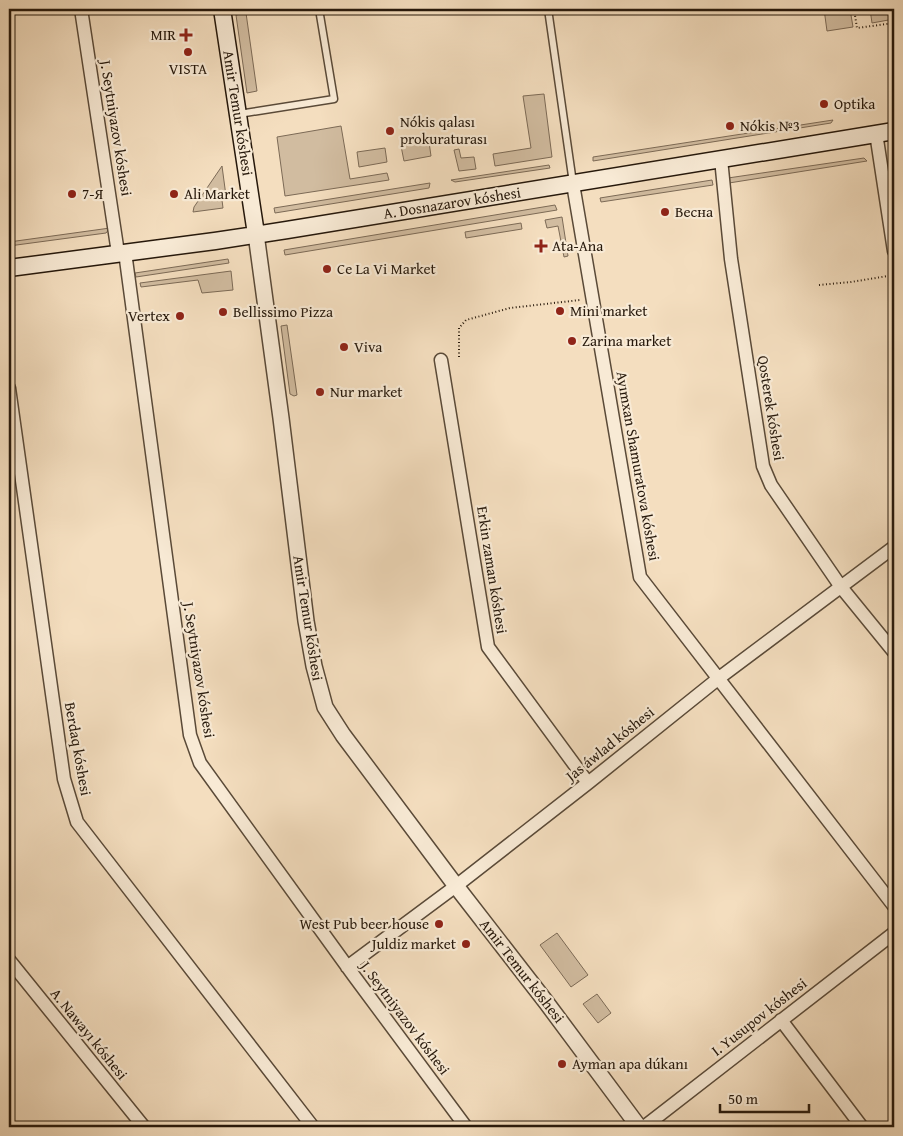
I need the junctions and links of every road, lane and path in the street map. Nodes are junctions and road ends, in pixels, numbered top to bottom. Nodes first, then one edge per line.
1 (81, 9) edge
2 (222, 9) edge
3 (320, 9) edge
4 (548, 9) edge
5 (854, 9) edge
6 (894, 23) edge
7 (238, 114) junction
8 (894, 130) edge
9 (876, 133) junction
10 (721, 159) junction
11 (573, 184) junction
12 (256, 234) junction
13 (894, 251) edge
14 (121, 253) junction
15 (9, 268) edge
16 (894, 274) edge
17 (819, 285) dead end
18 (593, 298) junction
19 (459, 357) dead end
20 (441, 360) dead end
21 (9, 388) edge
22 (894, 547) edge
23 (841, 587) junction
24 (894, 652) edge
25 (719, 678) junction
26 (588, 783) junction
27 (456, 886) junction
28 (894, 906) edge
29 (894, 933) edge
30 (9, 960) edge
31 (347, 967) junction
32 (781, 1020) junction
33 (144, 1127) edge
34 (313, 1127) edge
35 (466, 1127) edge
36 (640, 1127) edge
37 (644, 1127) edge
38 (862, 1127) edge

1 - 14 street, J. Seytniyazov kóshesi
2 - 7 main road, Amir Temur kóshesi
3 - 7 lane
4 - 11 lane, Ayımxan Shamuratova kóshesi
5 - 6 path
7 - 12 main road, Amir Temur kóshesi
8 - 9 main road, A. Dosnazarov kóshesi
9 - 10 main road, A. Dosnazarov kóshesi
9 - 13 street
10 - 11 main road, A. Dosnazarov kóshesi
10 - 23 street, Qosterek kóshesi
11 - 12 main road, A. Dosnazarov kóshesi
11 - 18 street, Ayımxan Shamuratova kóshesi
12 - 14 main road, A. Dosnazarov kóshesi
12 - 27 street, Amir Temur kóshesi
14 - 15 main road, A. Dosnazarov kóshesi
14 - 31 street, J. Seytniyazov kóshesi
16 - 17 path
18 - 19 path
18 - 25 street, Ayımxan Shamuratova kóshesi
20 - 26 street, Erkin zaman kóshesi
21 - 34 street, Berdaq kóshesi
22 - 23 street, Jas áwlad kóshesi
23 - 24 street, Qosterek kóshesi
23 - 25 street, Jas áwlad kóshesi
25 - 26 street, Jas áwlad kóshesi
25 - 28 street, Ayımxan Shamuratova kóshesi
26 - 27 street, Jas áwlad kóshesi
27 - 31 street, Jas áwlad kóshesi
27 - 36 street, Amir Temur kóshesi
29 - 32 street, I. Yusupov kóshesi
30 - 33 street, A. Nawayı kóshesi
31 - 35 street, J. Seytniyazov kóshesi
32 - 37 street, I. Yusupov kóshesi
32 - 38 street

